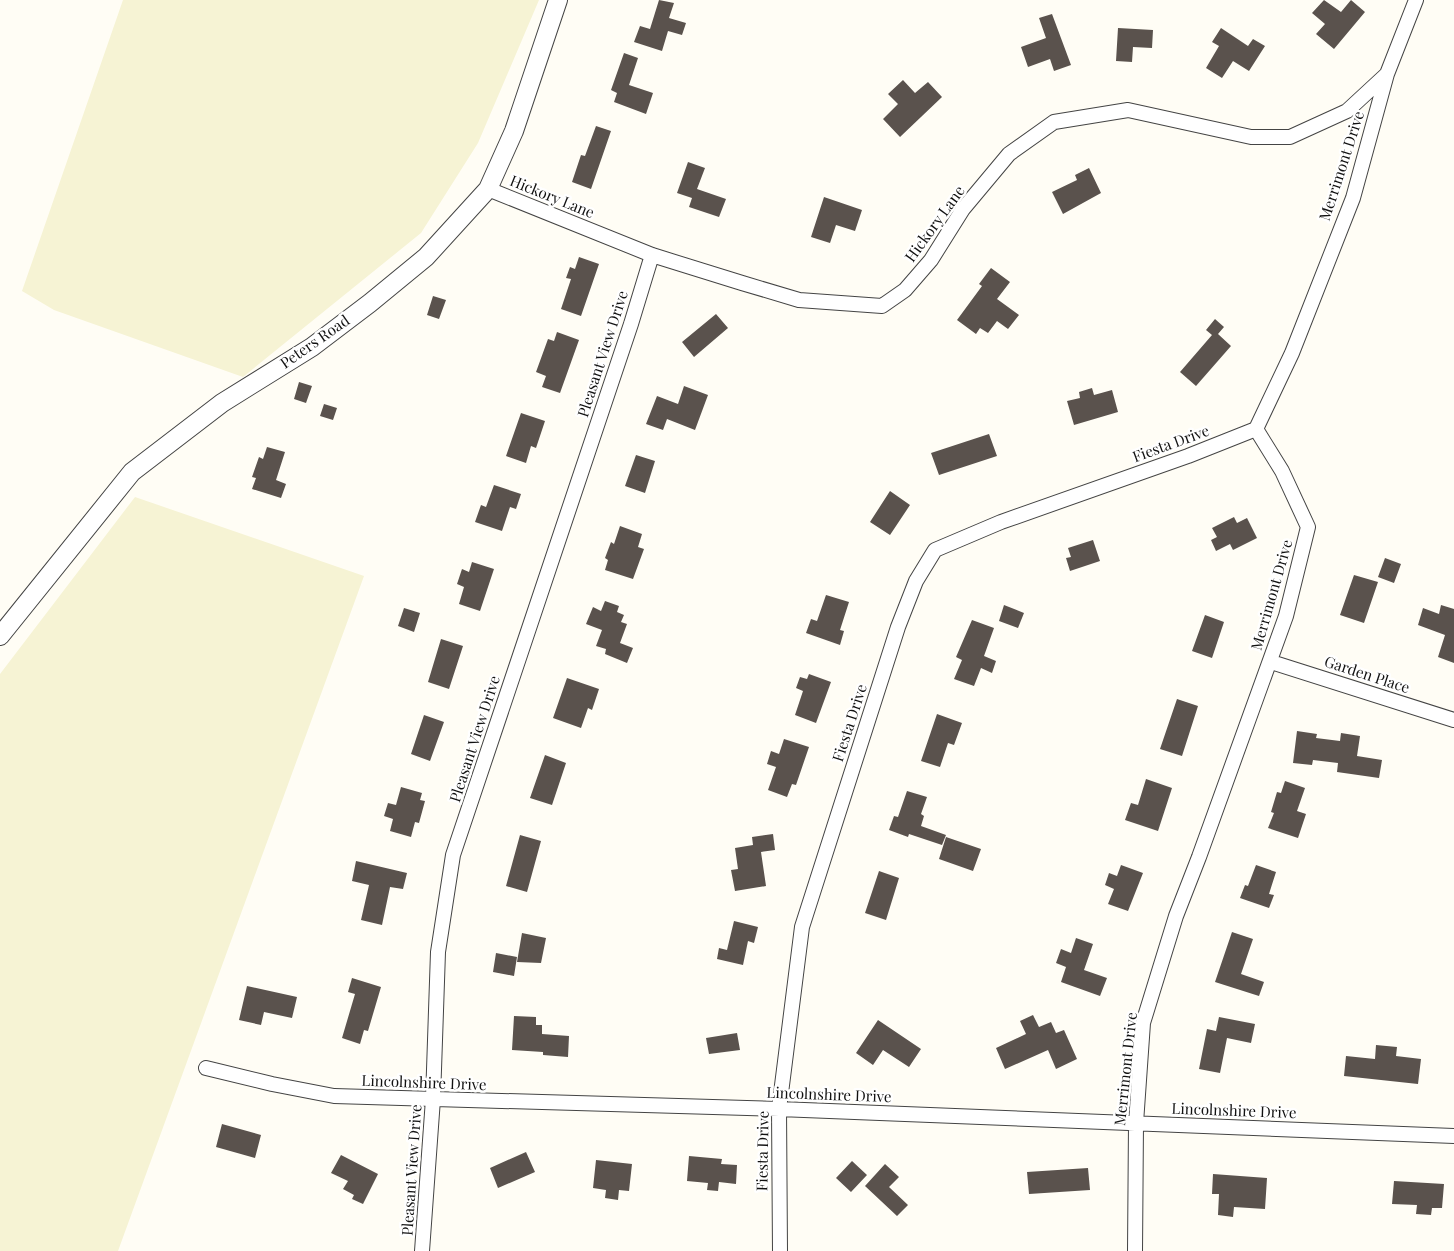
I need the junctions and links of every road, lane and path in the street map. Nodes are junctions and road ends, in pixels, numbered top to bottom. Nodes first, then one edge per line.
1 (558, 0) edge
2 (1416, 0) edge
3 (1387, 74) junction
4 (488, 189) junction
5 (652, 255) junction
6 (1256, 429) junction
7 (0, 636) edge
8 (1270, 662) junction
9 (1454, 720) edge
10 (206, 1068) dead end
11 (433, 1099) junction
12 (779, 1109) junction
13 (1136, 1123) junction
14 (1454, 1136) edge
15 (422, 1251) edge
16 (780, 1251) edge
17 (1135, 1251) edge

1 - 4 street, Peters Road
2 - 3 street, Merrimont Drive
3 - 5 street, Hickory Lane
3 - 6 street, Merrimont Drive
4 - 5 street, Hickory Lane
4 - 7 street, Peters Road
5 - 11 street, Pleasant View Drive
6 - 8 street, Merrimont Drive
6 - 12 street, Fiesta Drive
8 - 9 street, Garden Place
8 - 13 street, Merrimont Drive
10 - 11 street, Lincolnshire Drive
11 - 12 street, Lincolnshire Drive
11 - 15 street, Pleasant View Drive
12 - 13 street, Lincolnshire Drive
12 - 16 street, Fiesta Drive
13 - 14 street, Lincolnshire Drive
13 - 17 street, Merrimont Drive

